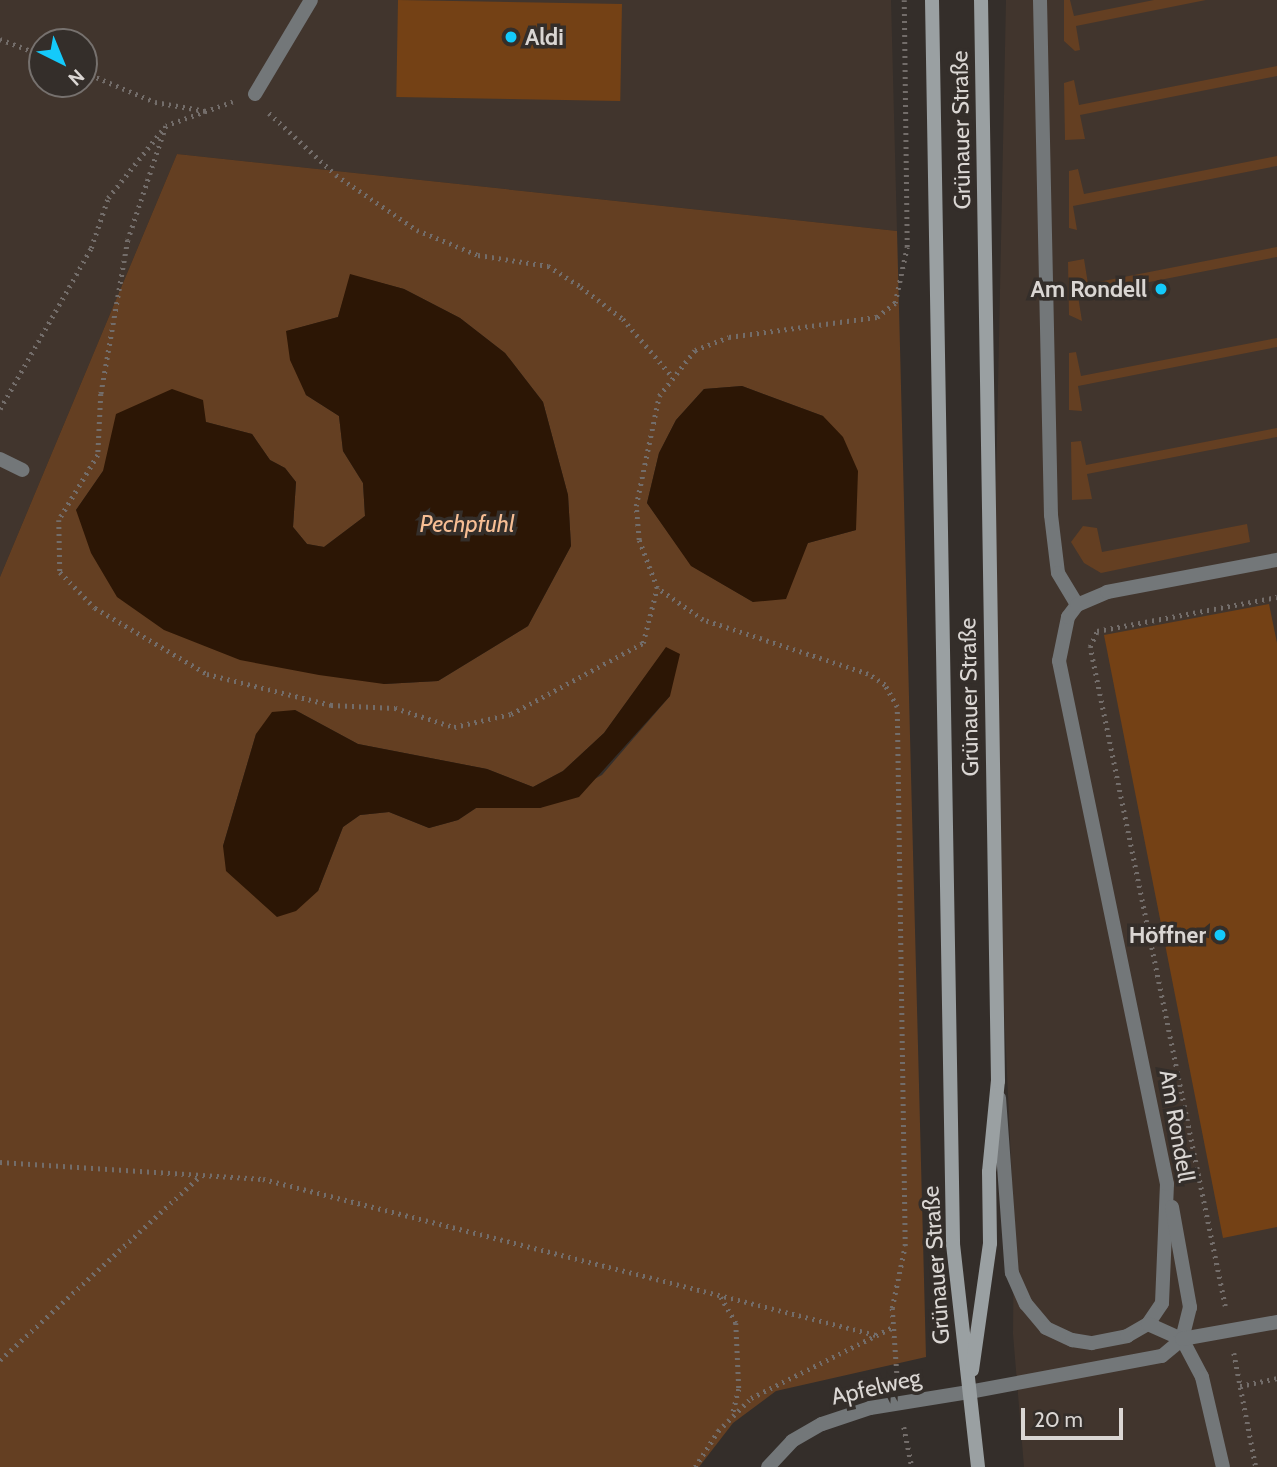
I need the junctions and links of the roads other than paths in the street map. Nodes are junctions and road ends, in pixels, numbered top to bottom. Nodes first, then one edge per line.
1 (311, 0) edge
2 (932, 0) edge
3 (981, 0) edge
4 (1041, 0) edge
5 (255, 93) road end
6 (0, 459) edge
7 (23, 470) dead end
8 (1277, 560) edge
9 (1073, 611) junction
10 (998, 1081) junction
11 (1167, 1184) junction
12 (1277, 1322) edge
13 (1148, 1324) junction
14 (1182, 1339) junction
15 (969, 1392) junction
16 (768, 1467) edge
17 (978, 1467) edge
18 (1223, 1467) edge

1 - 5 street
2 - 15 main road, Grünauer Straße
3 - 10 main road, Grünauer Straße
4 - 9 street
6 - 7 street
8 - 9 street
9 - 11 street, Am Rondell
10 - 13 street
10 - 15 main road, Grünauer Straße
11 - 13 street, Am Rondell
11 - 14 street
12 - 14 street
13 - 14 street
14 - 15 street, Apfelweg
14 - 18 street
15 - 16 street, Apfelweg
15 - 17 main road, Grünauer Straße

